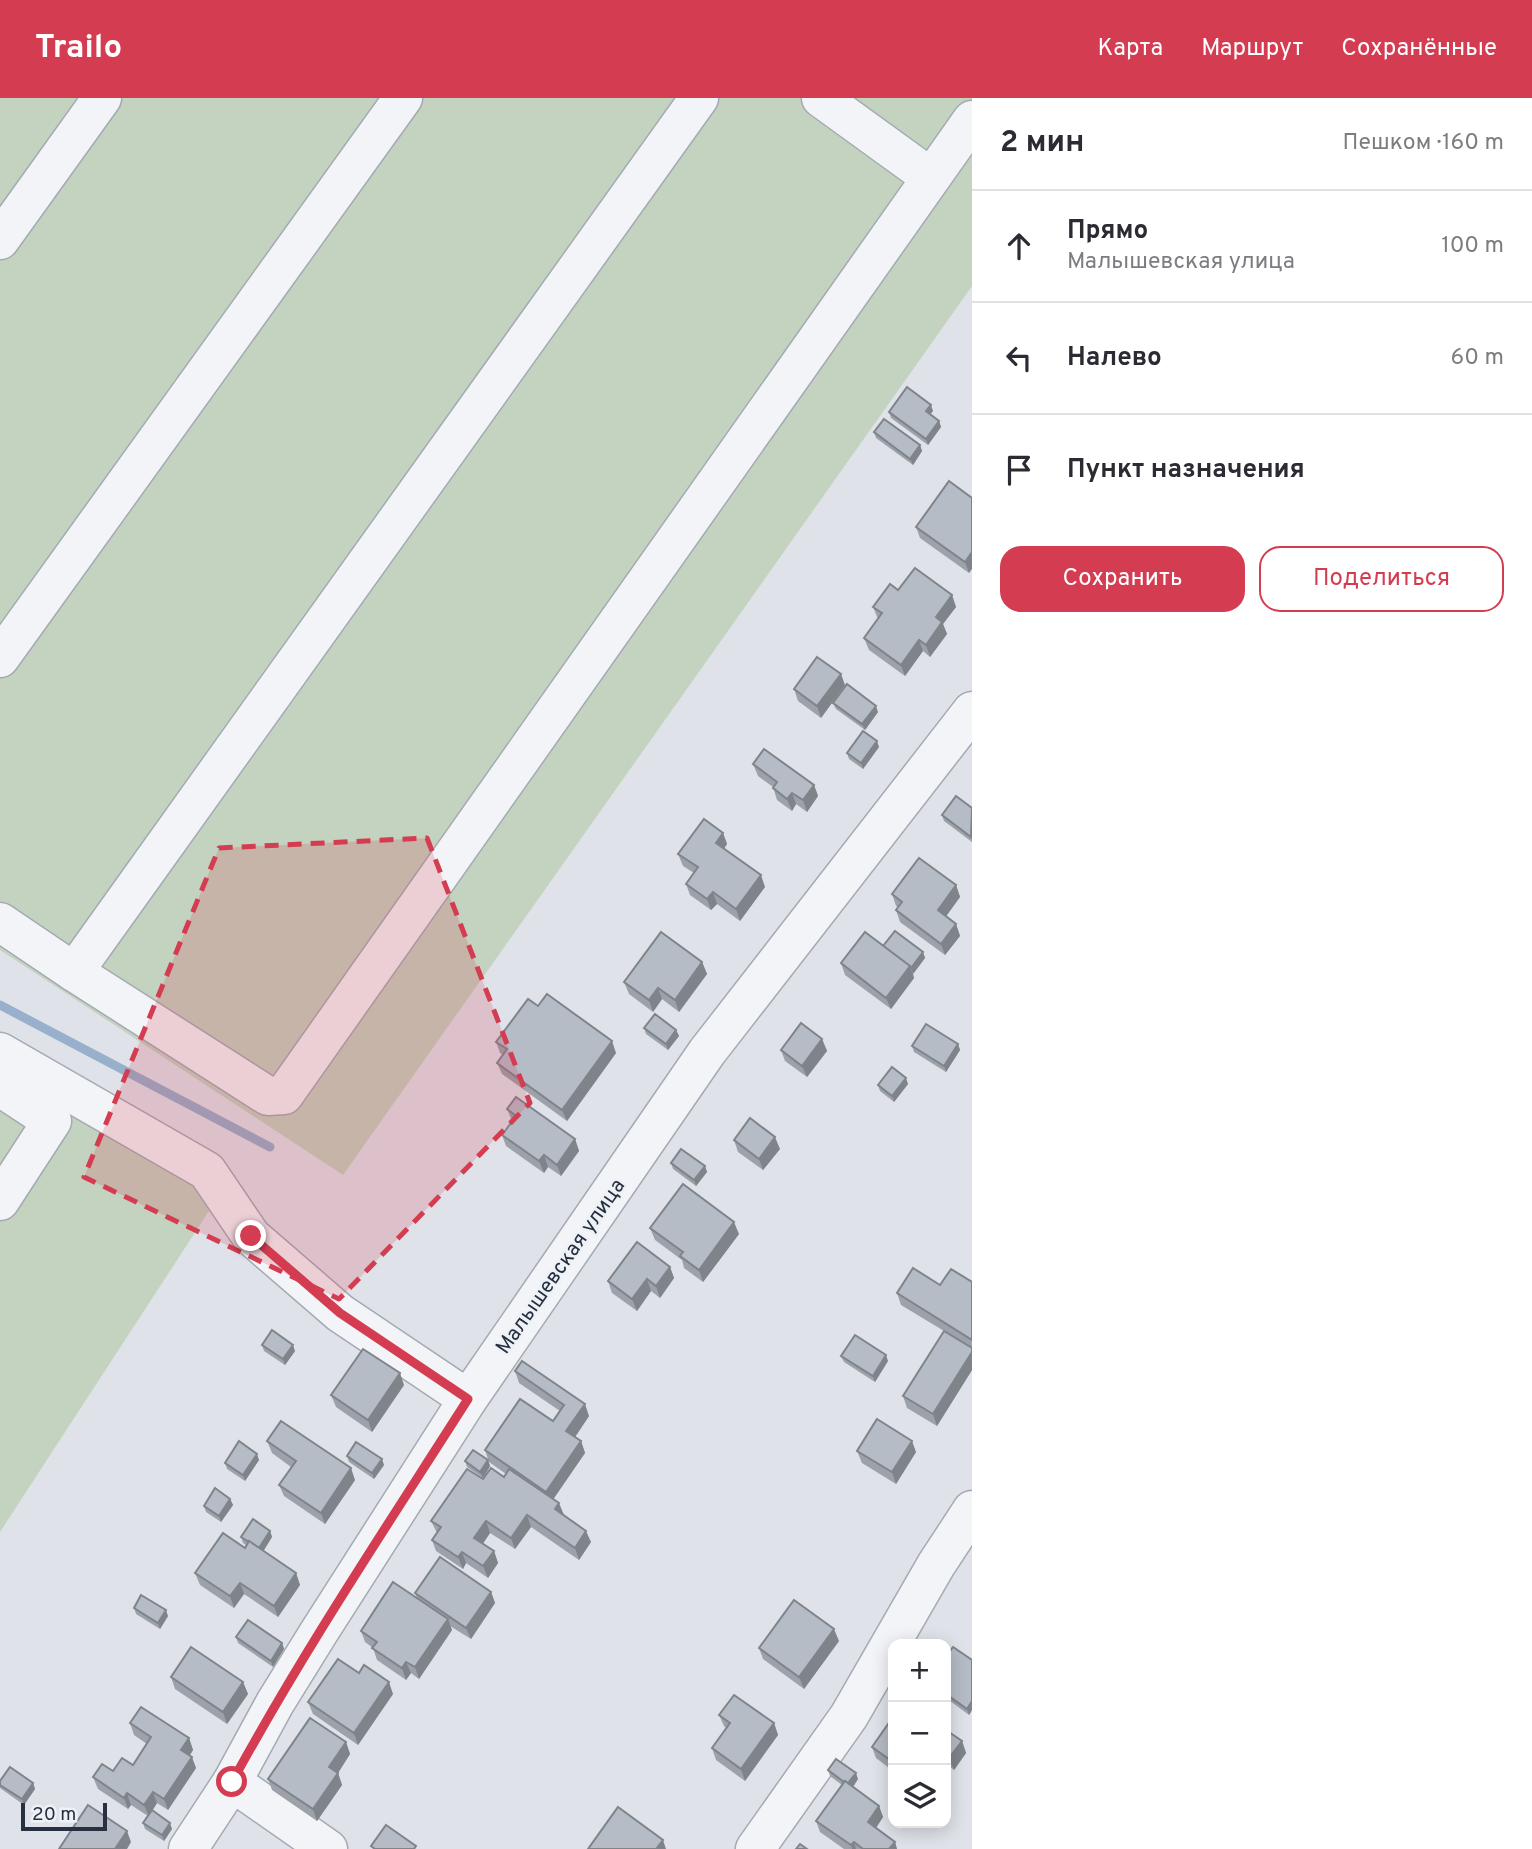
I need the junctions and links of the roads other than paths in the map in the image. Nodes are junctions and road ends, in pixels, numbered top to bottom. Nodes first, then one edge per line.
1 (102, 98) edge
2 (403, 98) edge
3 (699, 98) edge
4 (821, 98) edge
5 (972, 120) edge
6 (930, 177) junction
7 (0, 240) edge
8 (0, 658) edge
9 (972, 711) edge
10 (0, 922) edge
11 (74, 972) junction
12 (0, 1052) edge
13 (0, 1087) edge
14 (0, 1201) edge
15 (468, 1399) junction
16 (972, 1510) edge
17 (232, 1782) junction
18 (188, 1849) edge
19 (328, 1849) edge
20 (755, 1849) edge

1 - 7 street
2 - 8 street
3 - 11 street
4 - 6 street
5 - 6 street
6 - 11 street
9 - 15 street, Малышевская улица
10 - 11 street
12 - 15 street
13 - 14 street
15 - 17 street, Малышевская улица
16 - 20 street
17 - 18 street, Малышевская улица
17 - 19 street

